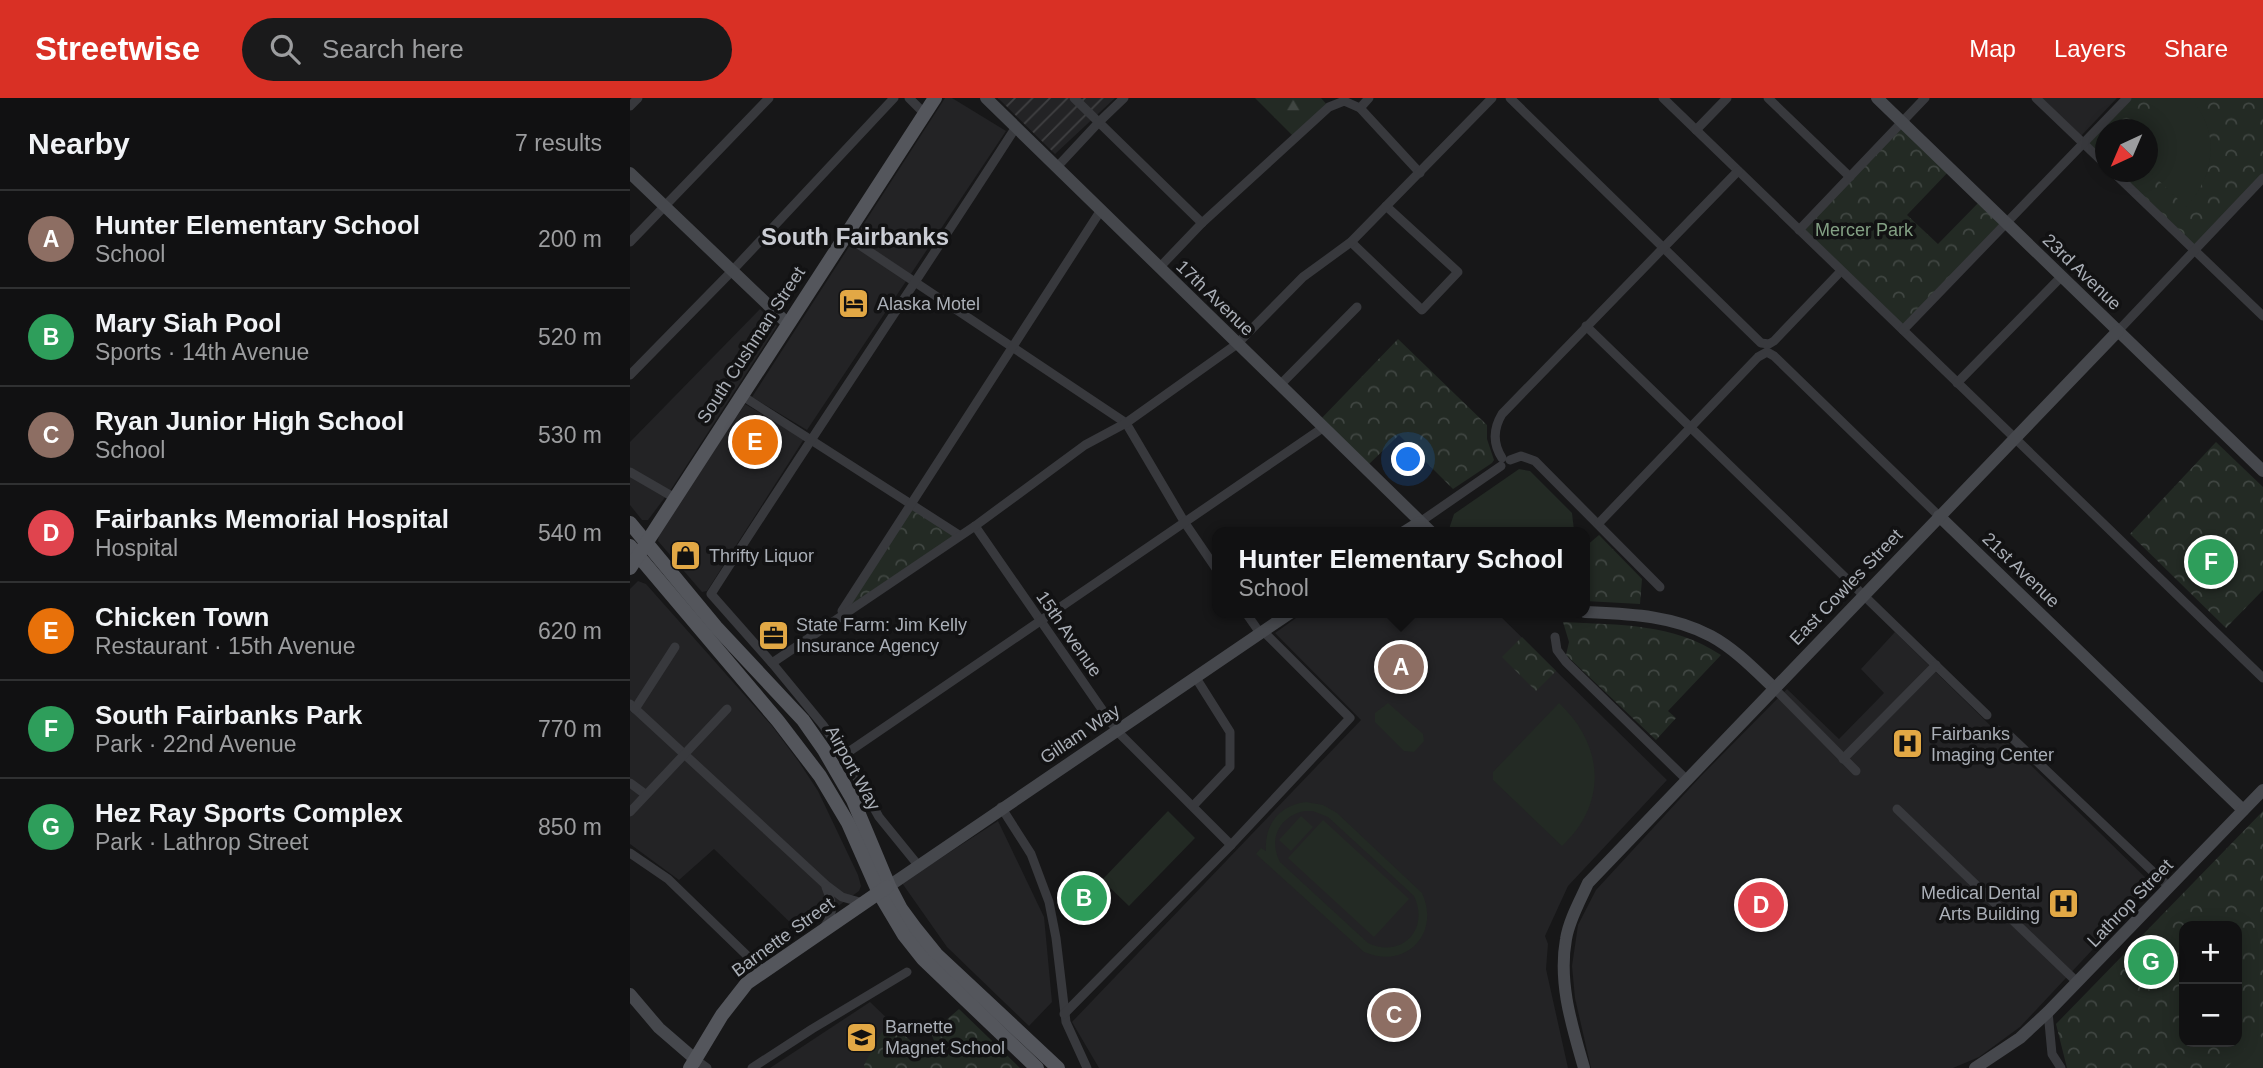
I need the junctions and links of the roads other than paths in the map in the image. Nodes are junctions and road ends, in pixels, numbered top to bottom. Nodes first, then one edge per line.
1 (638, 98) edge
2 (769, 98) edge
3 (894, 98) edge
4 (909, 98) edge
5 (935, 98) edge
6 (986, 98) edge
7 (1074, 98) edge
8 (1124, 98) edge
9 (1369, 98) edge
10 (1492, 98) edge
11 (1510, 98) edge
12 (1663, 98) edge
13 (1727, 98) edge
14 (1768, 98) edge
15 (1877, 98) edge
16 (1925, 98) edge
17 (2036, 98) edge
18 (2127, 98) edge
19 (630, 106) edge
20 (1360, 108) junction
21 (925, 114) junction
22 (1099, 122) junction
23 (1902, 122) junction
24 (1016, 127) junction
25 (1696, 130) junction
26 (2084, 144) junction
27 (2095, 155) edge
28 (1057, 167) junction
29 (1738, 171) junction
30 (630, 173) edge
31 (1420, 173) junction
32 (1850, 177) junction
33 (2263, 178) edge
34 (2124, 182) edge
35 (664, 206) junction
36 (1387, 206) junction
37 (1101, 210) junction
38 (2005, 222) junction
39 (1202, 223) junction
40 (1799, 230) junction
41 (846, 236) junction
42 (630, 242) edge
43 (1351, 242) junction
44 (1663, 248) junction
45 (2195, 250) junction
46 (1159, 268) junction
47 (732, 271) junction
48 (1841, 271) junction
49 (2062, 276) junction
50 (915, 284) junction
51 (1357, 307) dead end
52 (2263, 316) edge
53 (788, 324) junction
54 (1586, 326) junction
55 (1903, 330) junction
56 (2118, 331) junction
57 (1237, 344) junction
58 (1012, 347) junction
59 (630, 375) edge
60 (1957, 383) junction
61 (1280, 385) junction
62 (741, 395) junction
63 (1126, 423) junction
64 (1690, 427) junction
65 (1324, 428) junction
66 (810, 438) junction
67 (2014, 438) junction
68 (1504, 462) junction
69 (2263, 471) edge
70 (630, 472) edge
71 (675, 498) junction
72 (910, 504) junction
73 (1939, 516) junction
74 (1420, 522) junction
75 (630, 523) edge
76 (1185, 523) junction
77 (1599, 523) junction
78 (975, 526) junction
79 (1412, 527) edge
80 (1426, 527) edge
81 (959, 535) junction
82 (636, 553) edge
83 (1212, 563) edge
84 (1660, 587) dead end
85 (1863, 595) junction
86 (1590, 612) edge
87 (839, 617) junction
88 (1250, 618) edge
89 (1283, 618) edge
90 (1039, 622) junction
91 (1262, 632) junction
92 (1555, 637) dead end
93 (675, 647) dead end
94 (772, 663) junction
95 (1936, 665) junction
96 (1196, 678) junction
97 (2263, 678) edge
98 (1774, 688) junction
99 (633, 706) edge
100 (727, 709) dead end
101 (1987, 715) dead end
102 (1997, 730) dead end
103 (1116, 731) junction
104 (685, 753) junction
105 (844, 755) junction
106 (1843, 759) junction
107 (1856, 771) dead end
108 (1687, 780) junction
109 (630, 783) edge
110 (2263, 790) edge
111 (645, 794) junction
112 (1193, 806) junction
113 (1001, 807) junction
114 (1897, 809) dead end
115 (2243, 810) junction
116 (630, 812) edge
117 (1231, 845) junction
118 (630, 853) edge
119 (918, 865) junction
120 (826, 885) junction
121 (2169, 887) junction
122 (884, 889) junction
123 (863, 903) junction
124 (821, 931) junction
125 (763, 971) junction
126 (907, 972) dead end
127 (2077, 982) junction
128 (630, 995) edge
129 (2048, 1012) junction
130 (1064, 1014) junction
131 (698, 1065) edge
132 (752, 1068) edge
133 (1037, 1068) edge
134 (1058, 1068) edge
135 (1087, 1068) edge
136 (1584, 1068) edge
137 (1975, 1068) edge
138 (2061, 1068) edge

1 - 19 street
2 - 35 street
3 - 47 street
4 - 21 street
5 - 21 main road, South Cushman Street
6 - 24 street, 17th Avenue
7 - 22 street
8 - 22 street
9 - 20 street
10 - 31 street
11 - 44 street
12 - 25 street
13 - 25 street
14 - 32 street
15 - 23 street, 23rd Avenue
16 - 23 street
17 - 26 street
18 - 26 street
20 - 31 street
20 - 39 street
21 - 41 main road, South Cushman Street
22 - 28 street
22 - 39 street
23 - 32 street
23 - 38 street, 23rd Avenue
24 - 28 street, 17th Avenue
24 - 50 street
25 - 29 street
26 - 27 street
26 - 38 street
28 - 37 street, 17th Avenue
29 - 40 street
29 - 44 street
30 - 35 street
31 - 36 street
32 - 40 street
33 - 45 street, East Cowles Street
34 - 45 street
35 - 42 street
35 - 47 street
36 - 43 street
36 - 43 street
37 - 46 street, 17th Avenue
37 - 58 street
38 - 49 street, 23rd Avenue
38 - 55 street
39 - 46 street
40 - 48 street
41 - 50 street
41 - 53 main road, South Cushman Street
43 - 57 street
44 - 48 street
44 - 54 street
45 - 52 street
45 - 56 street, East Cowles Street
46 - 57 street, 17th Avenue
47 - 53 street
47 - 59 street
48 - 55 street
49 - 56 street, 23rd Avenue
49 - 60 street
50 - 58 street
50 - 66 street
51 - 61 street
53 - 62 main road, South Cushman Street
54 - 64 street
54 - 68 street
55 - 60 street
56 - 67 street, East Cowles Street
56 - 69 street, 23rd Avenue
57 - 61 street, 17th Avenue
57 - 63 street
58 - 63 street
58 - 72 street
60 - 67 street
61 - 65 street, 17th Avenue
62 - 66 street
62 - 71 main road, South Cushman Street
63 - 76 street
63 - 78 street
64 - 73 street, 21st Avenue
64 - 77 street
64 - 85 street
65 - 74 street, 17th Avenue
65 - 76 street
66 - 72 street
66 - 94 street
67 - 73 street, East Cowles Street
67 - 97 street
68 - 74 street
68 - 77 street
70 - 71 street
71 - 82 main road, South Cushman Street
72 - 81 street
72 - 87 street
73 - 85 street, East Cowles Street
73 - 115 street, 21st Avenue
74 - 79 street
74 - 80 street, 17th Avenue
75 - 82 main road, Airport Way
76 - 83 street
76 - 90 street
77 - 84 street
78 - 81 street
78 - 90 street, 15th Avenue
81 - 87 street
82 - 122 main road, Airport Way
82 - 122 main road, Airport Way
85 - 95 street
85 - 98 street, East Cowles Street
86 - 98 street
87 - 94 street
88 - 91 street
89 - 91 street, Gillam Way
90 - 103 street, 15th Avenue
90 - 105 street
91 - 96 street, Gillam Way
91 - 117 street
92 - 108 street
93 - 99 street
94 - 105 street
95 - 101 street
95 - 106 street
96 - 103 street, Gillam Way
96 - 112 street
98 - 106 street
98 - 108 street, East Cowles Street
99 - 104 street
100 - 104 street
102 - 121 street
103 - 112 street, 15th Avenue
103 - 113 street, Gillam Way
104 - 111 street
104 - 120 street
105 - 119 street
106 - 107 street
108 - 136 street, East Cowles Street
109 - 111 street
110 - 115 street, Lathrop Street
111 - 116 street
112 - 117 street, 15th Avenue
113 - 119 street, Gillam Way
113 - 130 street
114 - 127 street
115 - 121 street, Lathrop Street
117 - 130 street
118 - 125 street
119 - 122 street, Gillam Way
120 - 123 street
120 - 124 street
121 - 127 street, Lathrop Street
122 - 123 main road, Barnette Street
122 - 133 main road, Airport Way
122 - 134 main road, Airport Way
123 - 124 main road, Barnette Street
124 - 125 main road, Barnette Street
125 - 131 main road, Barnette Street
126 - 132 street
127 - 129 street, Lathrop Street
128 - 131 street
129 - 137 street, Lathrop Street
129 - 138 street
130 - 135 street

